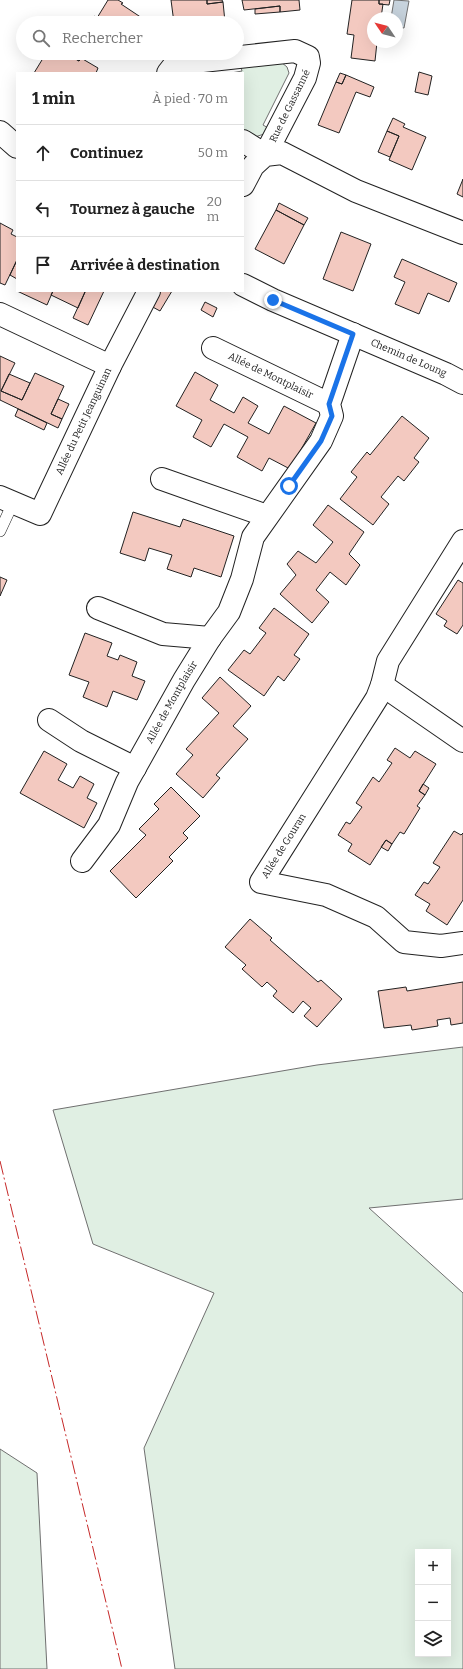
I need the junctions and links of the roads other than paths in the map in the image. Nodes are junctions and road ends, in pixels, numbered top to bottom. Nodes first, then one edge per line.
1 (244, 57) edge
2 (212, 60) edge
3 (169, 72) edge
4 (0, 132) edge
5 (244, 143) edge
6 (16, 146) edge
7 (265, 155) junction
8 (244, 183) edge
9 (463, 233) edge
10 (244, 286) edge
11 (148, 292) edge
12 (0, 314) edge
13 (353, 334) junction
14 (213, 348) dead end
15 (110, 366) junction
16 (463, 383) edge
17 (329, 404) junction
18 (162, 479) dead end
19 (7, 500) edge
20 (267, 516) junction
21 (0, 531) edge
22 (462, 543) edge
23 (98, 608) dead end
24 (210, 638) junction
25 (382, 686) junction
26 (49, 720) dead end
27 (463, 741) edge
28 (134, 768) junction
29 (82, 861) dead end
30 (463, 942) edge

1 - 7 street, Rue de Gassanné
2 - 3 street, Rue de Gassanné
4 - 6 street
5 - 7 street, Rue de Gassanné
7 - 8 street, Rue de Gassanné
7 - 9 street, Rue de Gassanné
10 - 13 street, Chemin de Loung
11 - 15 street, Allée du Petit Jeanguinan
12 - 15 street
13 - 16 street, Chemin de Loung
13 - 17 street, Allée de Montplaisir
14 - 17 street, Allée de Montplaisir
15 - 19 street, Allée du Petit Jeanguinan
17 - 20 street, Allée de Montplaisir
18 - 20 street
19 - 21 lane
20 - 24 street, Allée de Montplaisir
22 - 25 street, Allée de Gouran
23 - 24 street
24 - 28 street, Allée de Montplaisir
25 - 27 street
25 - 30 street, Allée de Gouran
26 - 28 street
28 - 29 street, Allée de Montplaisir

